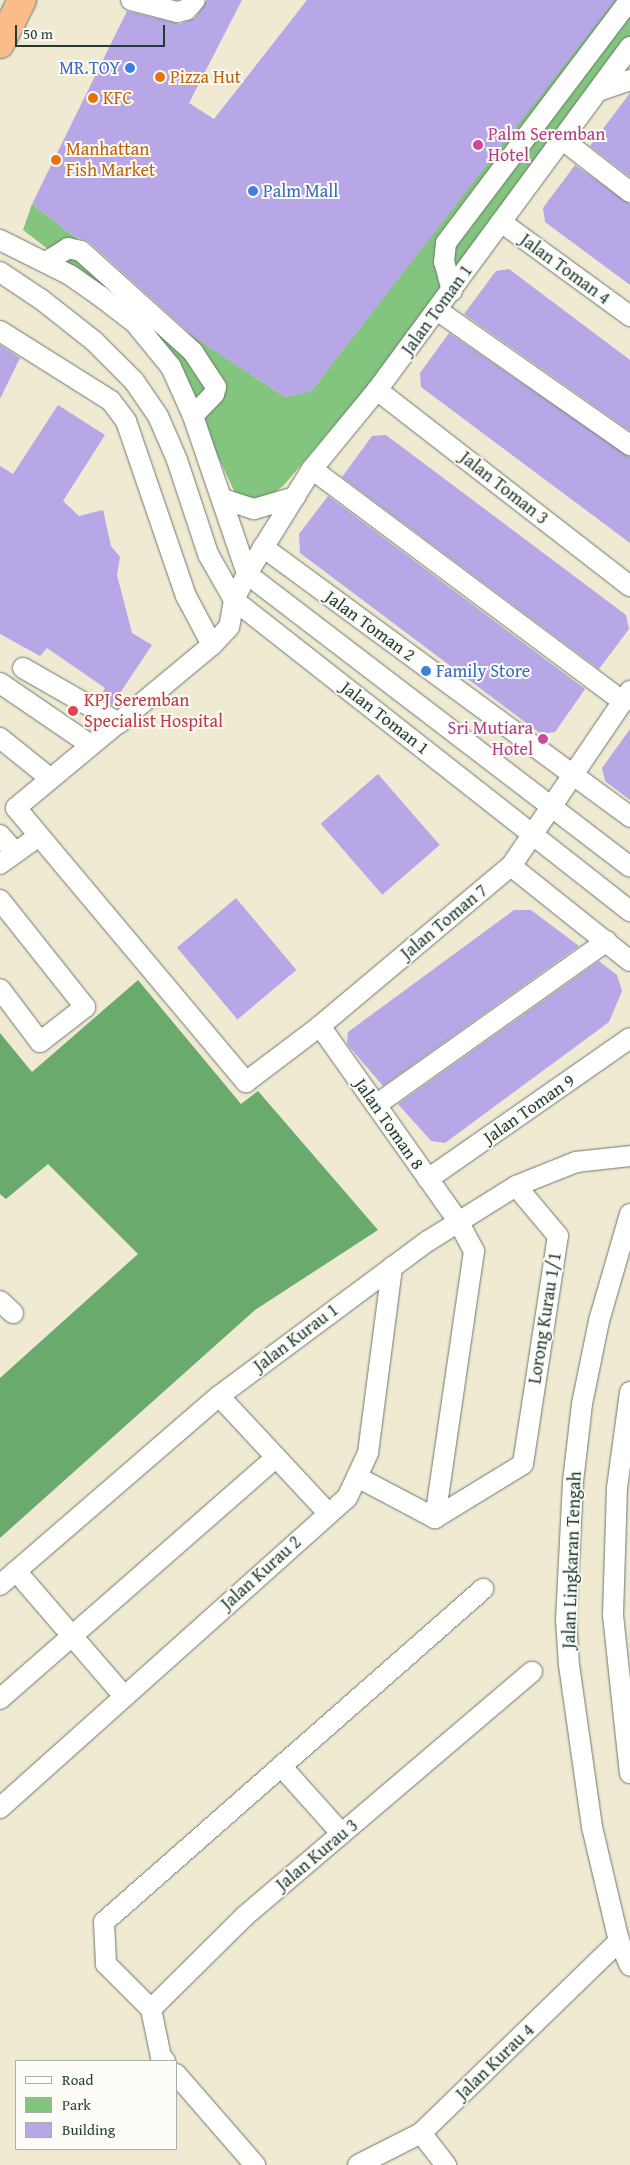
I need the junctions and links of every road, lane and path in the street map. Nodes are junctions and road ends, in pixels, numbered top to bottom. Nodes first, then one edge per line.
1 (22, 0) edge
2 (131, 0) edge
3 (195, 0) edge
4 (630, 0) edge
5 (0, 44) edge
6 (630, 47) edge
7 (630, 80) edge
8 (598, 91) junction
9 (563, 140) junction
10 (494, 179) junction
11 (530, 183) junction
12 (630, 192) edge
13 (501, 222) junction
14 (0, 240) edge
15 (46, 262) junction
16 (0, 272) edge
17 (452, 291) junction
18 (437, 310) junction
19 (630, 316) edge
20 (0, 331) edge
21 (377, 390) junction
22 (193, 416) junction
23 (630, 445) edge
24 (312, 469) junction
25 (295, 497) junction
26 (223, 499) junction
27 (263, 547) junction
28 (247, 574) junction
29 (630, 586) edge
30 (234, 600) junction
31 (369, 626) junction
32 (212, 645) junction
33 (352, 653) junction
34 (23, 668) dead end
35 (0, 683) edge
36 (626, 697) edge
37 (119, 723) junction
38 (0, 738) edge
39 (92, 745) junction
40 (573, 776) junction
41 (51, 779) junction
42 (554, 806) junction
43 (630, 817) edge
44 (0, 835) edge
45 (534, 835) junction
46 (39, 836) junction
47 (8, 858) edge
48 (511, 866) junction
49 (630, 867) edge
50 (0, 900) edge
51 (630, 911) edge
52 (607, 941) junction
53 (630, 961) edge
54 (0, 989) edge
55 (320, 1026) junction
56 (630, 1038) edge
57 (376, 1105) junction
58 (630, 1156) edge
59 (428, 1179) junction
60 (516, 1186) junction
61 (630, 1214) edge
62 (458, 1221) junction
63 (392, 1267) junction
64 (630, 1392) edge
65 (219, 1396) junction
66 (276, 1457) junction
67 (359, 1478) junction
68 (329, 1514) junction
69 (435, 1518) junction
70 (16, 1571) junction
71 (0, 1585) edge
72 (483, 1589) dead end
73 (71, 1634) junction
74 (532, 1672) dead end
75 (124, 1696) junction
76 (0, 1699) edge
77 (629, 1761) edge
78 (281, 1766) junction
79 (0, 1808) edge
80 (342, 1834) junction
81 (619, 1941) junction
82 (630, 1966) edge
83 (151, 2009) junction
84 (164, 2060) edge
85 (178, 2076) edge
86 (421, 2133) junction
87 (254, 2165) edge
88 (358, 2165) edge
89 (446, 2165) edge

1 - 5 highway
2 - 3 street
4 - 10 street
6 - 8 street, Jalan Toman 1
7 - 8 street
8 - 9 street, Jalan Toman 1
9 - 11 street, Jalan Toman 1
9 - 12 street
10 - 11 street
10 - 17 street
11 - 13 street, Jalan Toman 1
13 - 17 street, Jalan Toman 1
13 - 19 street, Jalan Toman 4
14 - 15 street
15 - 22 street
15 - 22 street
16 - 30 street, Jalan Toman 1
17 - 18 street, Jalan Toman 1
18 - 21 street, Jalan Toman 1
18 - 23 street
20 - 32 street
21 - 24 street, Jalan Toman 1
21 - 29 street, Jalan Toman 3
22 - 26 street
24 - 25 street, Jalan Toman 1
24 - 36 street
25 - 26 street
25 - 27 street, Jalan Toman 1
26 - 28 street
27 - 28 street, Jalan Toman 1
27 - 31 street, Jalan Toman 2
28 - 30 street, Jalan Toman 1
28 - 33 street, Jalan Toman 1
30 - 32 street
30 - 45 street, Jalan Toman 1
31 - 33 street
31 - 40 street, Jalan Toman 2
32 - 37 street
33 - 42 street, Jalan Toman 1
34 - 37 street
35 - 39 street
36 - 40 street, Jalan Toman 7
37 - 39 street
38 - 41 street
39 - 41 street
40 - 42 street, Jalan Toman 7
40 - 43 street, Jalan Toman 2
41 - 46 street
42 - 45 street, Jalan Toman 7
42 - 49 street, Jalan Toman 1
44 - 47 street
45 - 48 street, Jalan Toman 7
45 - 51 street, Jalan Toman 1
46 - 47 street
46 - 55 street, Jalan Toman 7
48 - 52 street
48 - 55 street, Jalan Toman 7
50 - 54 street
52 - 53 street
52 - 57 street
55 - 57 street, Jalan Toman 8
56 - 59 street, Jalan Toman 9
57 - 59 street, Jalan Toman 8
58 - 60 street, Jalan Kurau 1
59 - 62 street, Jalan Toman 8
60 - 62 street, Jalan Kurau 1
60 - 69 street, Lorong Kurau 1/1
61 - 81 street, Jalan Lingkaran Tengah
62 - 63 street, Jalan Kurau 1
62 - 69 street, Jalan Toman 8
63 - 65 street, Jalan Kurau 1
63 - 67 street, Jalan Kurau 2
64 - 77 street
65 - 66 street
65 - 70 street, Jalan Kurau 1
66 - 68 street
66 - 73 street
67 - 68 street, Jalan Kurau 2
67 - 69 street
68 - 75 street, Jalan Kurau 2
70 - 71 street, Jalan Kurau 1
70 - 73 street
72 - 78 street
73 - 75 street
73 - 76 street
74 - 80 street, Jalan Kurau 3
75 - 79 street, Jalan Kurau 2
78 - 80 street
78 - 83 street
80 - 83 street, Jalan Kurau 3
81 - 82 street, Jalan Lingkaran Tengah
81 - 86 street, Jalan Kurau 4
83 - 84 street
85 - 87 street
86 - 88 street, Jalan Kurau 4
86 - 89 street

